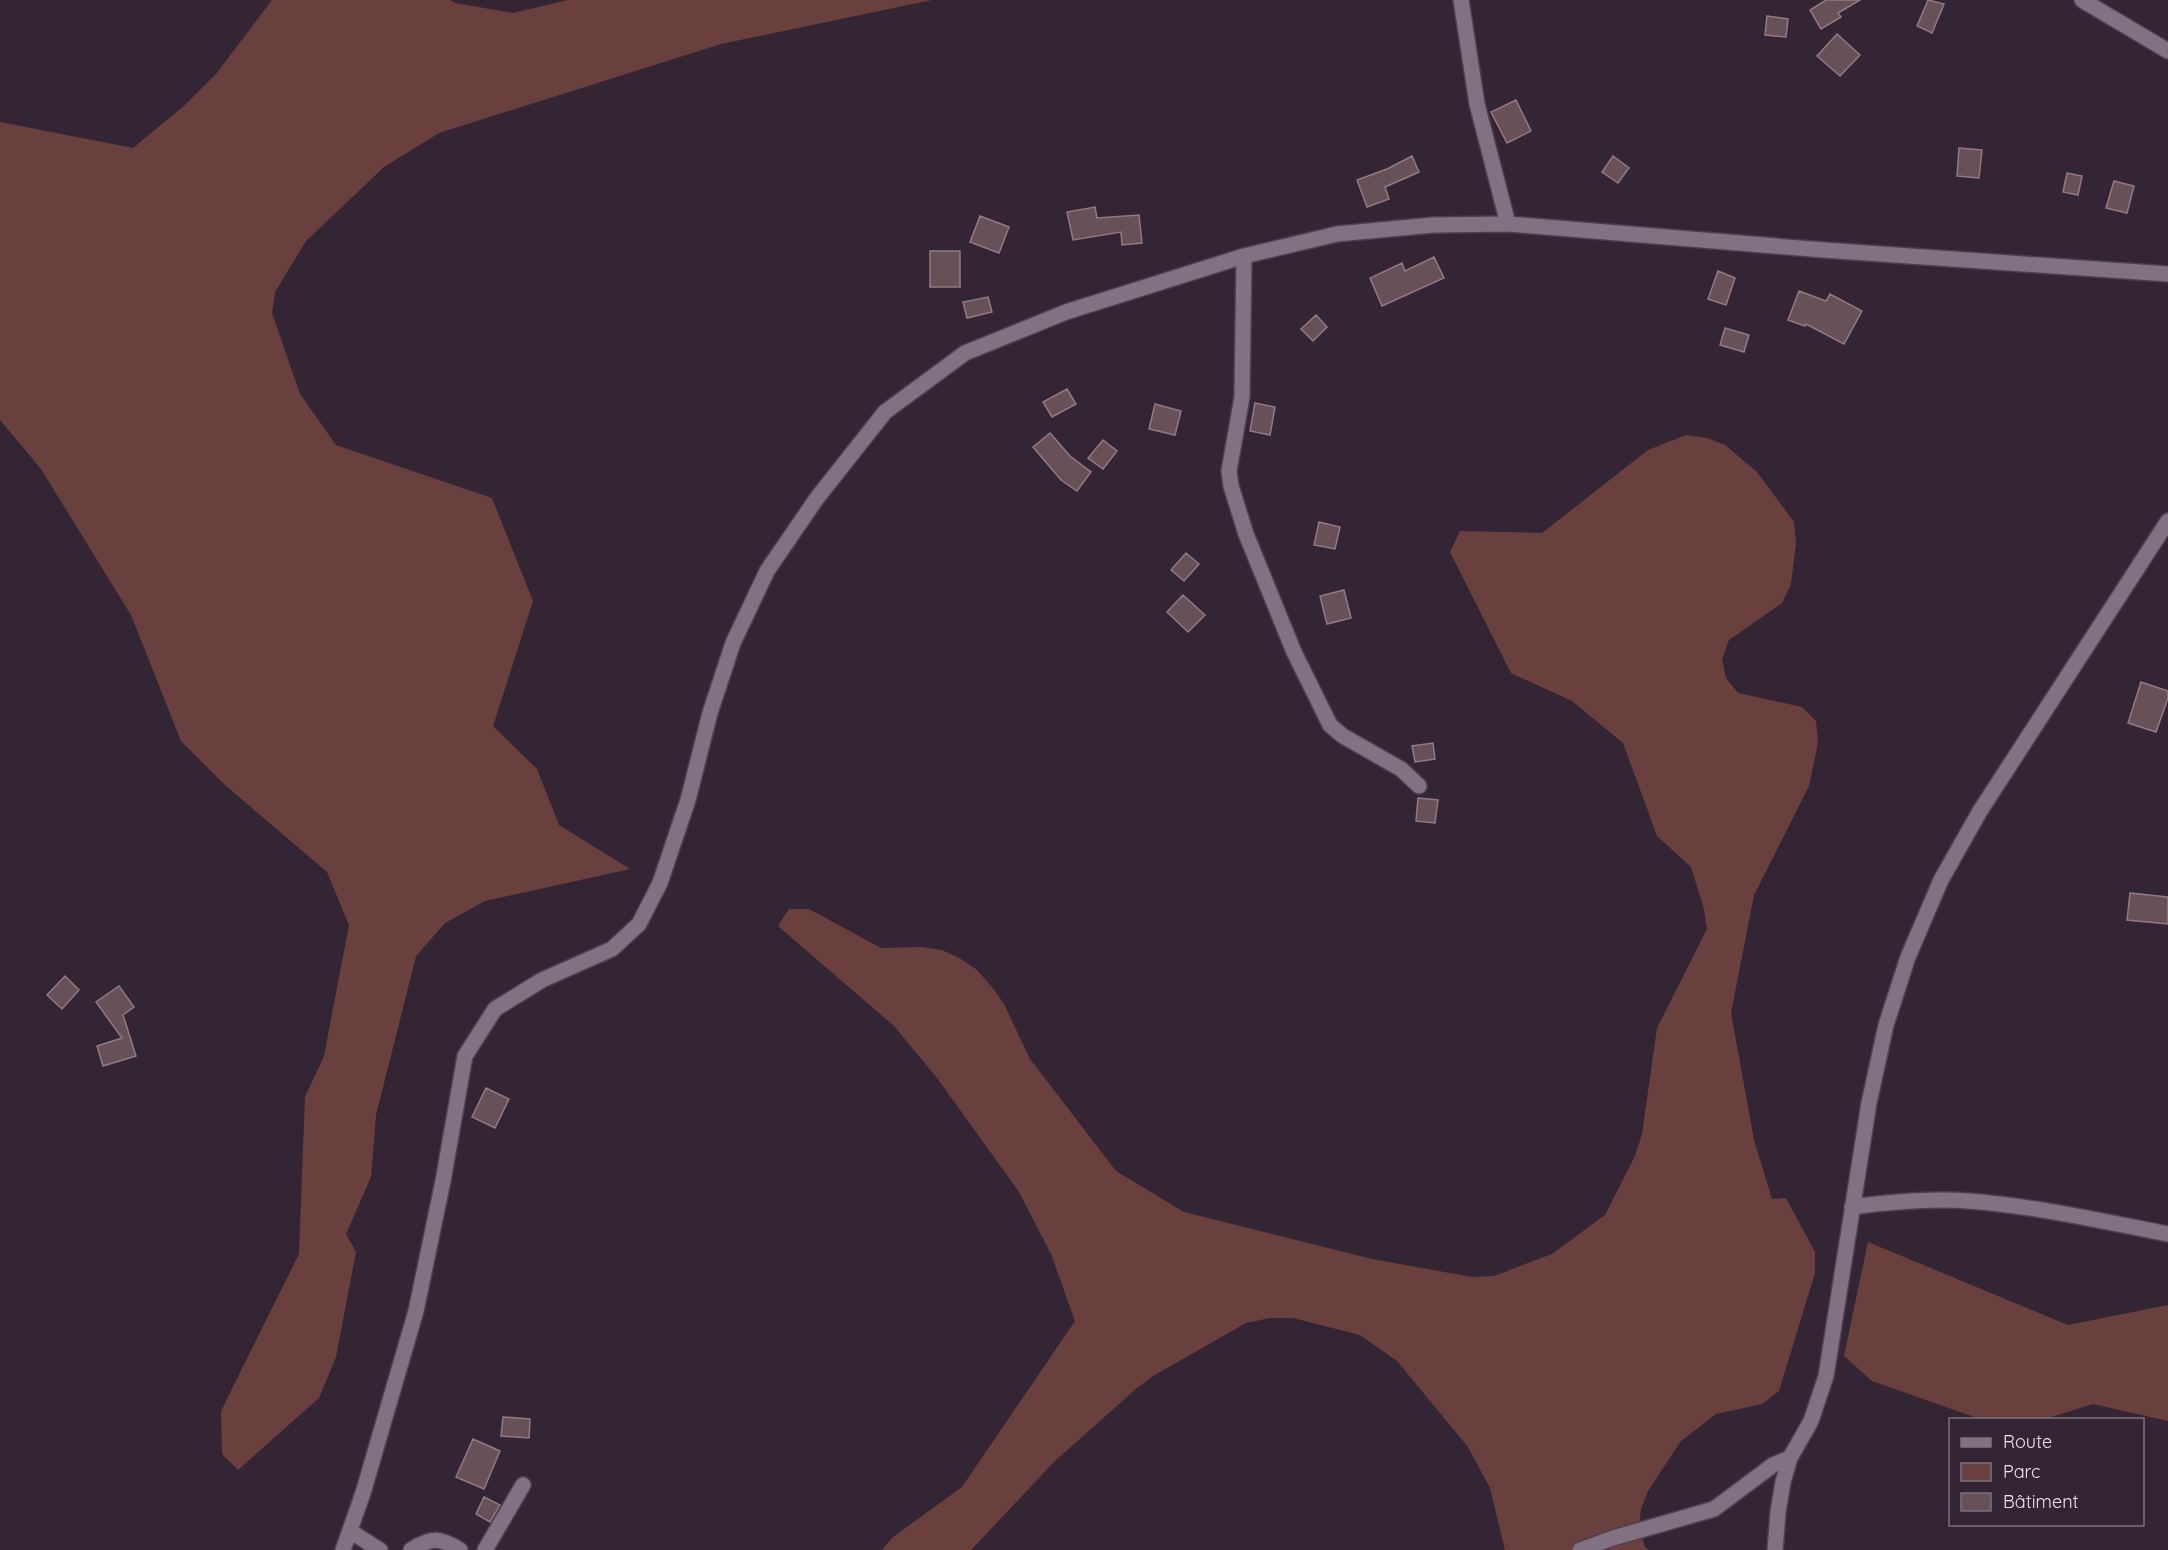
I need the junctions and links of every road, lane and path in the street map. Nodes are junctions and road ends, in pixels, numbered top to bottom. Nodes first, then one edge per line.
1 (1461, 0) edge
2 (2082, 0) edge
3 (2168, 51) edge
4 (1508, 224) junction
5 (1244, 256) junction
6 (2168, 274) edge
7 (2168, 521) edge
8 (1419, 786) dead end
9 (1852, 1207) junction
10 (2168, 1233) edge
11 (1791, 1458) junction
12 (523, 1485) dead end
13 (350, 1531) junction
14 (343, 1550) edge
15 (380, 1550) edge
16 (411, 1550) edge
17 (460, 1550) edge
18 (485, 1550) edge
19 (1580, 1550) edge
20 (1775, 1550) edge

1 - 4 street
2 - 3 street
4 - 5 street
4 - 6 street
5 - 8 street
5 - 13 street
7 - 9 street
9 - 10 street
9 - 11 street
11 - 19 street
11 - 20 street
12 - 18 street
13 - 14 street
13 - 15 street
16 - 17 street

